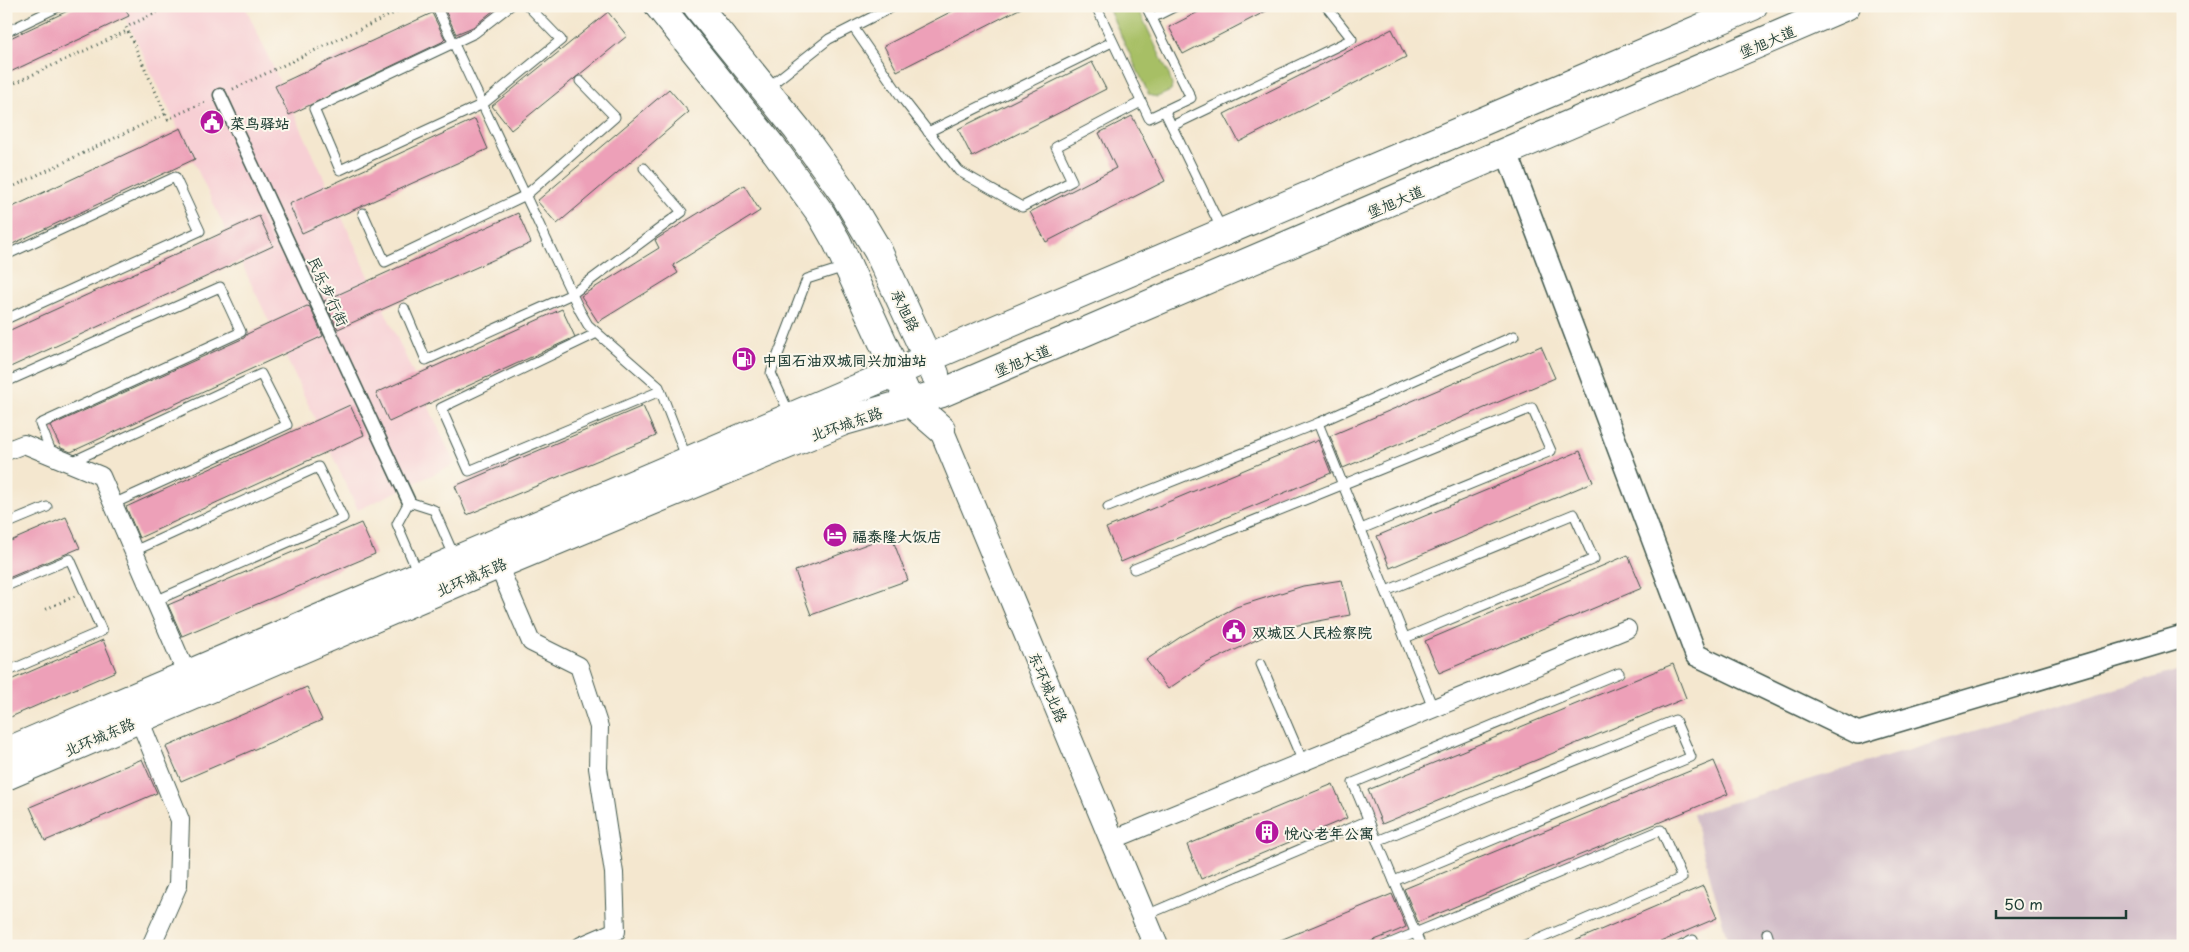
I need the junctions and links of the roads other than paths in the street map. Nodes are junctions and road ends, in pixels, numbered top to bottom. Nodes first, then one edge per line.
1 (60, 6) edge
2 (436, 6) edge
3 (510, 6) edge
4 (528, 6) edge
5 (659, 6) edge
6 (697, 6) edge
7 (894, 6) edge
8 (1146, 6) edge
9 (1176, 6) edge
10 (1326, 6) edge
11 (1753, 6) edge
12 (1846, 6) edge
13 (1096, 7) edge
14 (1152, 18) junction
15 (853, 27) junction
16 (6, 32) edge
17 (1112, 42) junction
18 (454, 43) junction
19 (580, 81) dead end
20 (765, 90) junction
21 (220, 95) road end
22 (1141, 102) junction
23 (483, 104) junction
24 (1164, 110) junction
25 (1172, 126) junction
26 (928, 132) junction
27 (1507, 153) junction
28 (644, 168) dead end
29 (526, 194) junction
30 (363, 213) dead end
31 (1224, 233) junction
32 (6, 255) edge
33 (848, 266) junction
34 (572, 294) junction
35 (404, 308) dead end
36 (6, 319) edge
37 (598, 333) junction
38 (1514, 336) dead end
39 (929, 358) junction
40 (897, 372) junction
41 (6, 382) edge
42 (660, 391) junction
43 (942, 393) junction
44 (910, 402) junction
45 (791, 417) junction
46 (1318, 423) junction
47 (941, 429) junction
48 (6, 451) edge
49 (52, 456) junction
50 (69, 463) junction
51 (692, 472) junction
52 (1343, 485) junction
53 (408, 502) junction
54 (113, 504) junction
55 (47, 507) dead end
56 (1108, 507) dead end
57 (6, 524) edge
58 (1361, 529) junction
59 (134, 551) junction
60 (456, 560) junction
61 (498, 565) junction
62 (1134, 569) dead end
63 (419, 576) junction
64 (6, 586) edge
65 (1386, 590) junction
66 (155, 601) junction
67 (1627, 629) dead end
68 (2183, 636) edge
69 (1405, 638) junction
70 (1261, 664) dead end
71 (6, 672) edge
72 (1619, 673) dead end
73 (191, 685) junction
74 (1433, 708) junction
75 (139, 719) junction
76 (6, 752) edge
77 (1303, 762) junction
78 (6, 776) edge
79 (1368, 820) junction
80 (1112, 840) junction
81 (1377, 841) junction
82 (1394, 881) junction
83 (1144, 916) junction
84 (1416, 932) junction
85 (1766, 933) dead end
86 (151, 946) edge
87 (580, 946) edge
88 (1156, 946) edge
89 (1384, 946) edge
90 (1421, 946) edge
91 (1523, 946) edge
92 (1680, 946) edge
93 (1696, 946) edge
94 (1771, 946) edge

1 - 16 lane
2 - 18 lane
3 - 18 lane
4 - 23 lane
5 - 33 main road
6 - 20 main road, 承旭路
7 - 15 lane
8 - 14 lane
9 - 14 lane
10 - 25 lane
11 - 31 main road
12 - 27 main road, 堡旭大道
13 - 17 lane
14 - 24 lane
15 - 20 lane
15 - 26 lane
17 - 22 lane
17 - 26 lane
18 - 23 lane
18 - 23 lane
19 - 29 lane
20 - 39 main road, 承旭路
21 - 53 street, 民乐步行街
22 - 24 lane
22 - 26 lane
23 - 29 lane
24 - 25 lane
25 - 31 lane
27 - 43 main road, 堡旭大道
27 - 68 street
28 - 34 lane
29 - 30 lane
29 - 34 lane
31 - 39 main road
32 - 36 lane
33 - 40 main road
33 - 45 lane
34 - 35 lane
34 - 37 lane
37 - 42 lane
37 - 42 lane
38 - 46 lane
39 - 40 main road, 北环城东路
39 - 43 main road, 承旭路
40 - 44 main road
40 - 45 main road, 北环城东路
41 - 49 lane
42 - 51 lane
43 - 44 main road, 北环城东路
43 - 47 main road, 承旭路
44 - 47 main road
44 - 51 main road, 北环城东路
45 - 51 main road, 北环城东路
46 - 52 lane
46 - 56 lane
47 - 80 main road, 东环城北路
48 - 49 street
49 - 50 street
50 - 54 street
50 - 54 lane
51 - 60 main road, 北环城东路
51 - 61 main road, 北环城东路
52 - 58 lane
52 - 58 lane
52 - 62 lane
53 - 60 lane
53 - 63 lane
54 - 59 street
55 - 57 lane
58 - 65 lane
59 - 66 street
59 - 66 lane
60 - 63 main road, 北环城东路
61 - 73 main road, 北环城东路
61 - 87 street
63 - 73 main road, 北环城东路
64 - 71 lane
65 - 69 lane
65 - 69 lane
66 - 73 street
67 - 74 street
69 - 74 lane
70 - 77 lane
72 - 79 lane
73 - 75 main road, 北环城东路
73 - 76 main road, 北环城东路
74 - 77 street
75 - 78 main road, 北环城东路
75 - 86 street
77 - 80 street
79 - 81 lane
79 - 83 lane
80 - 83 main road, 东环城北路
81 - 82 lane
81 - 82 lane
82 - 84 lane
83 - 88 main road, 东环城北路
84 - 89 lane
84 - 90 lane
84 - 91 lane
85 - 94 lane
92 - 93 lane

